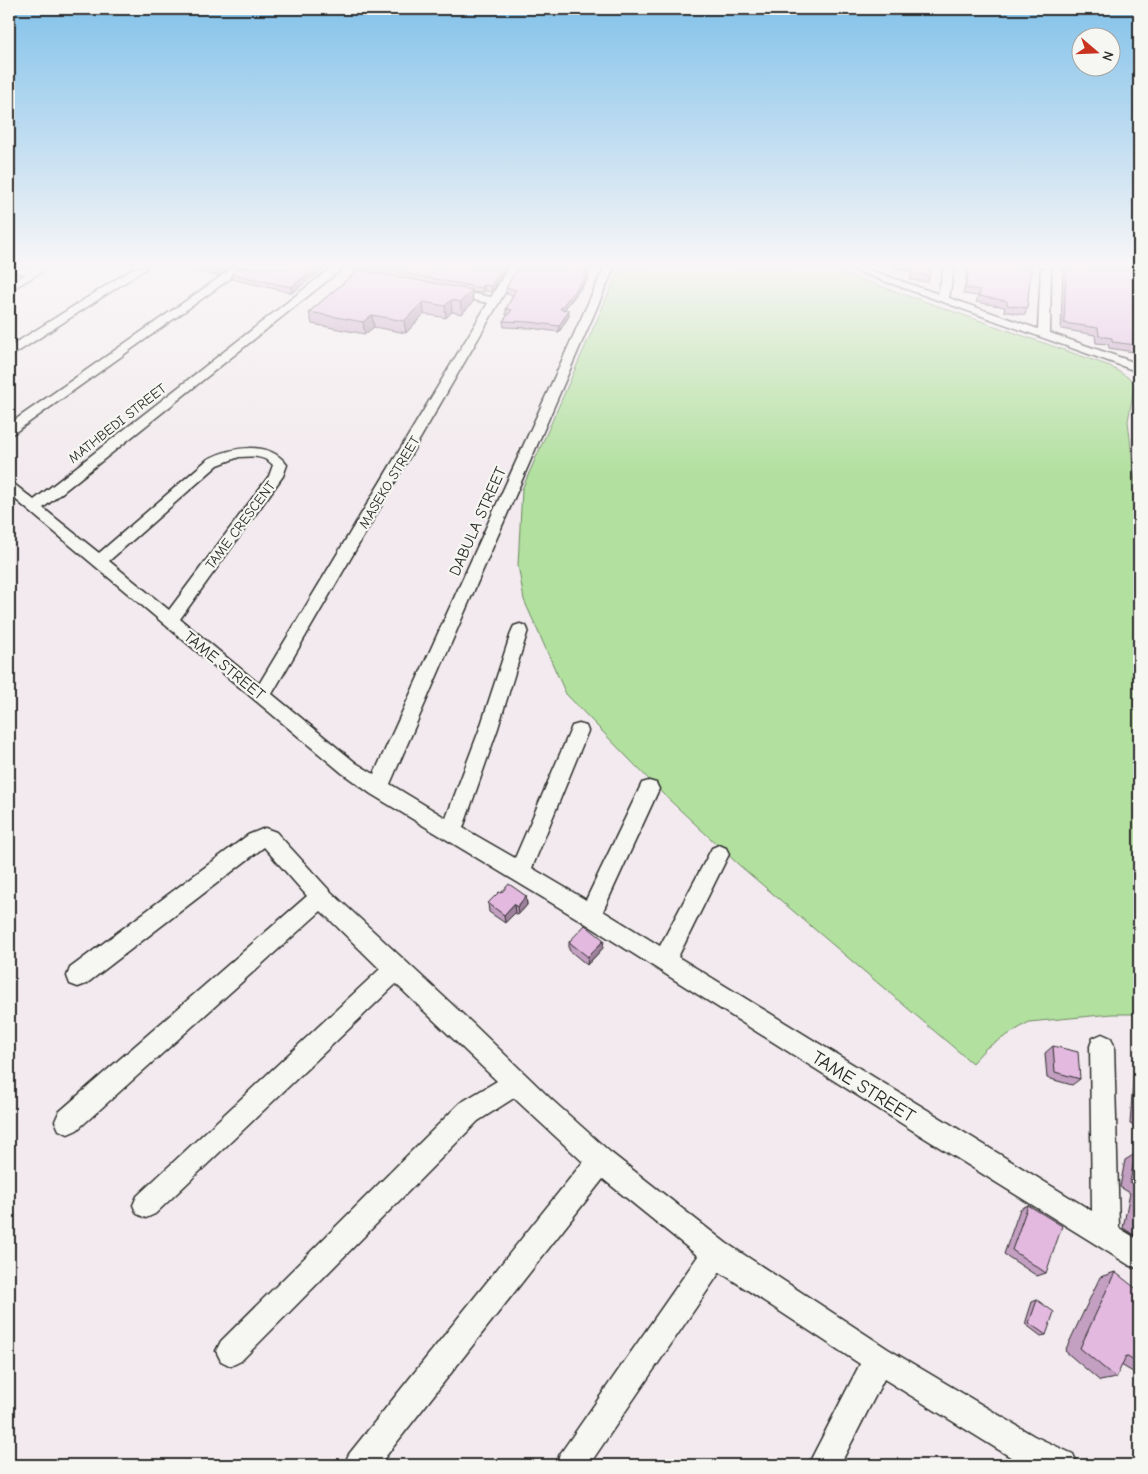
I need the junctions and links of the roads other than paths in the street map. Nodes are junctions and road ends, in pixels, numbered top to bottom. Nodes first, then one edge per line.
1 (33, 337) edge
2 (142, 337) edge
3 (254, 337) edge
4 (475, 337) edge
5 (578, 337) edge
6 (1049, 337) edge
7 (9, 352) edge
8 (1139, 368) edge
9 (9, 430) edge
10 (9, 487) edge
11 (34, 508) junction
12 (99, 561) junction
13 (170, 620) junction
14 (520, 630) dead end
15 (262, 695) junction
16 (579, 731) dead end
17 (378, 788) junction
18 (649, 789) dead end
19 (451, 832) junction
20 (719, 854) dead end
21 (520, 871) junction
22 (321, 897) junction
23 (590, 914) junction
24 (664, 962) junction
25 (396, 969) junction
26 (78, 976) dead end
27 (1102, 1046) dead end
28 (516, 1083) junction
29 (68, 1121) dead end
30 (600, 1161) junction
31 (146, 1204) dead end
32 (1106, 1235) junction
33 (716, 1253) junction
34 (1139, 1255) edge
35 (231, 1351) dead end
36 (878, 1359) junction
37 (360, 1465) edge
38 (571, 1465) edge
39 (824, 1465) edge
40 (1062, 1465) edge

1 - 7 street
2 - 9 street
3 - 11 street, MATHBEDI STREET
4 - 15 street, MASEKO STREET
5 - 17 street, DABULA STREET
6 - 8 street
10 - 11 street, TAME STREET
11 - 12 street, TAME STREET
12 - 13 street, TAME STREET
12 - 13 street, TAME CRESCENT
13 - 15 street, TAME STREET
14 - 19 street
15 - 17 street, TAME STREET
16 - 21 street
17 - 19 street, TAME STREET
18 - 23 street
19 - 21 street, TAME STREET
20 - 24 street
21 - 23 street, TAME STREET
22 - 25 street
22 - 26 street
22 - 29 street
23 - 24 street, TAME STREET
24 - 32 street, TAME STREET
25 - 28 street
25 - 31 street
27 - 32 street
28 - 30 street
28 - 35 street
30 - 33 street
30 - 37 street
32 - 34 street, TAME STREET
33 - 36 street
33 - 38 street
36 - 39 street
36 - 40 street

